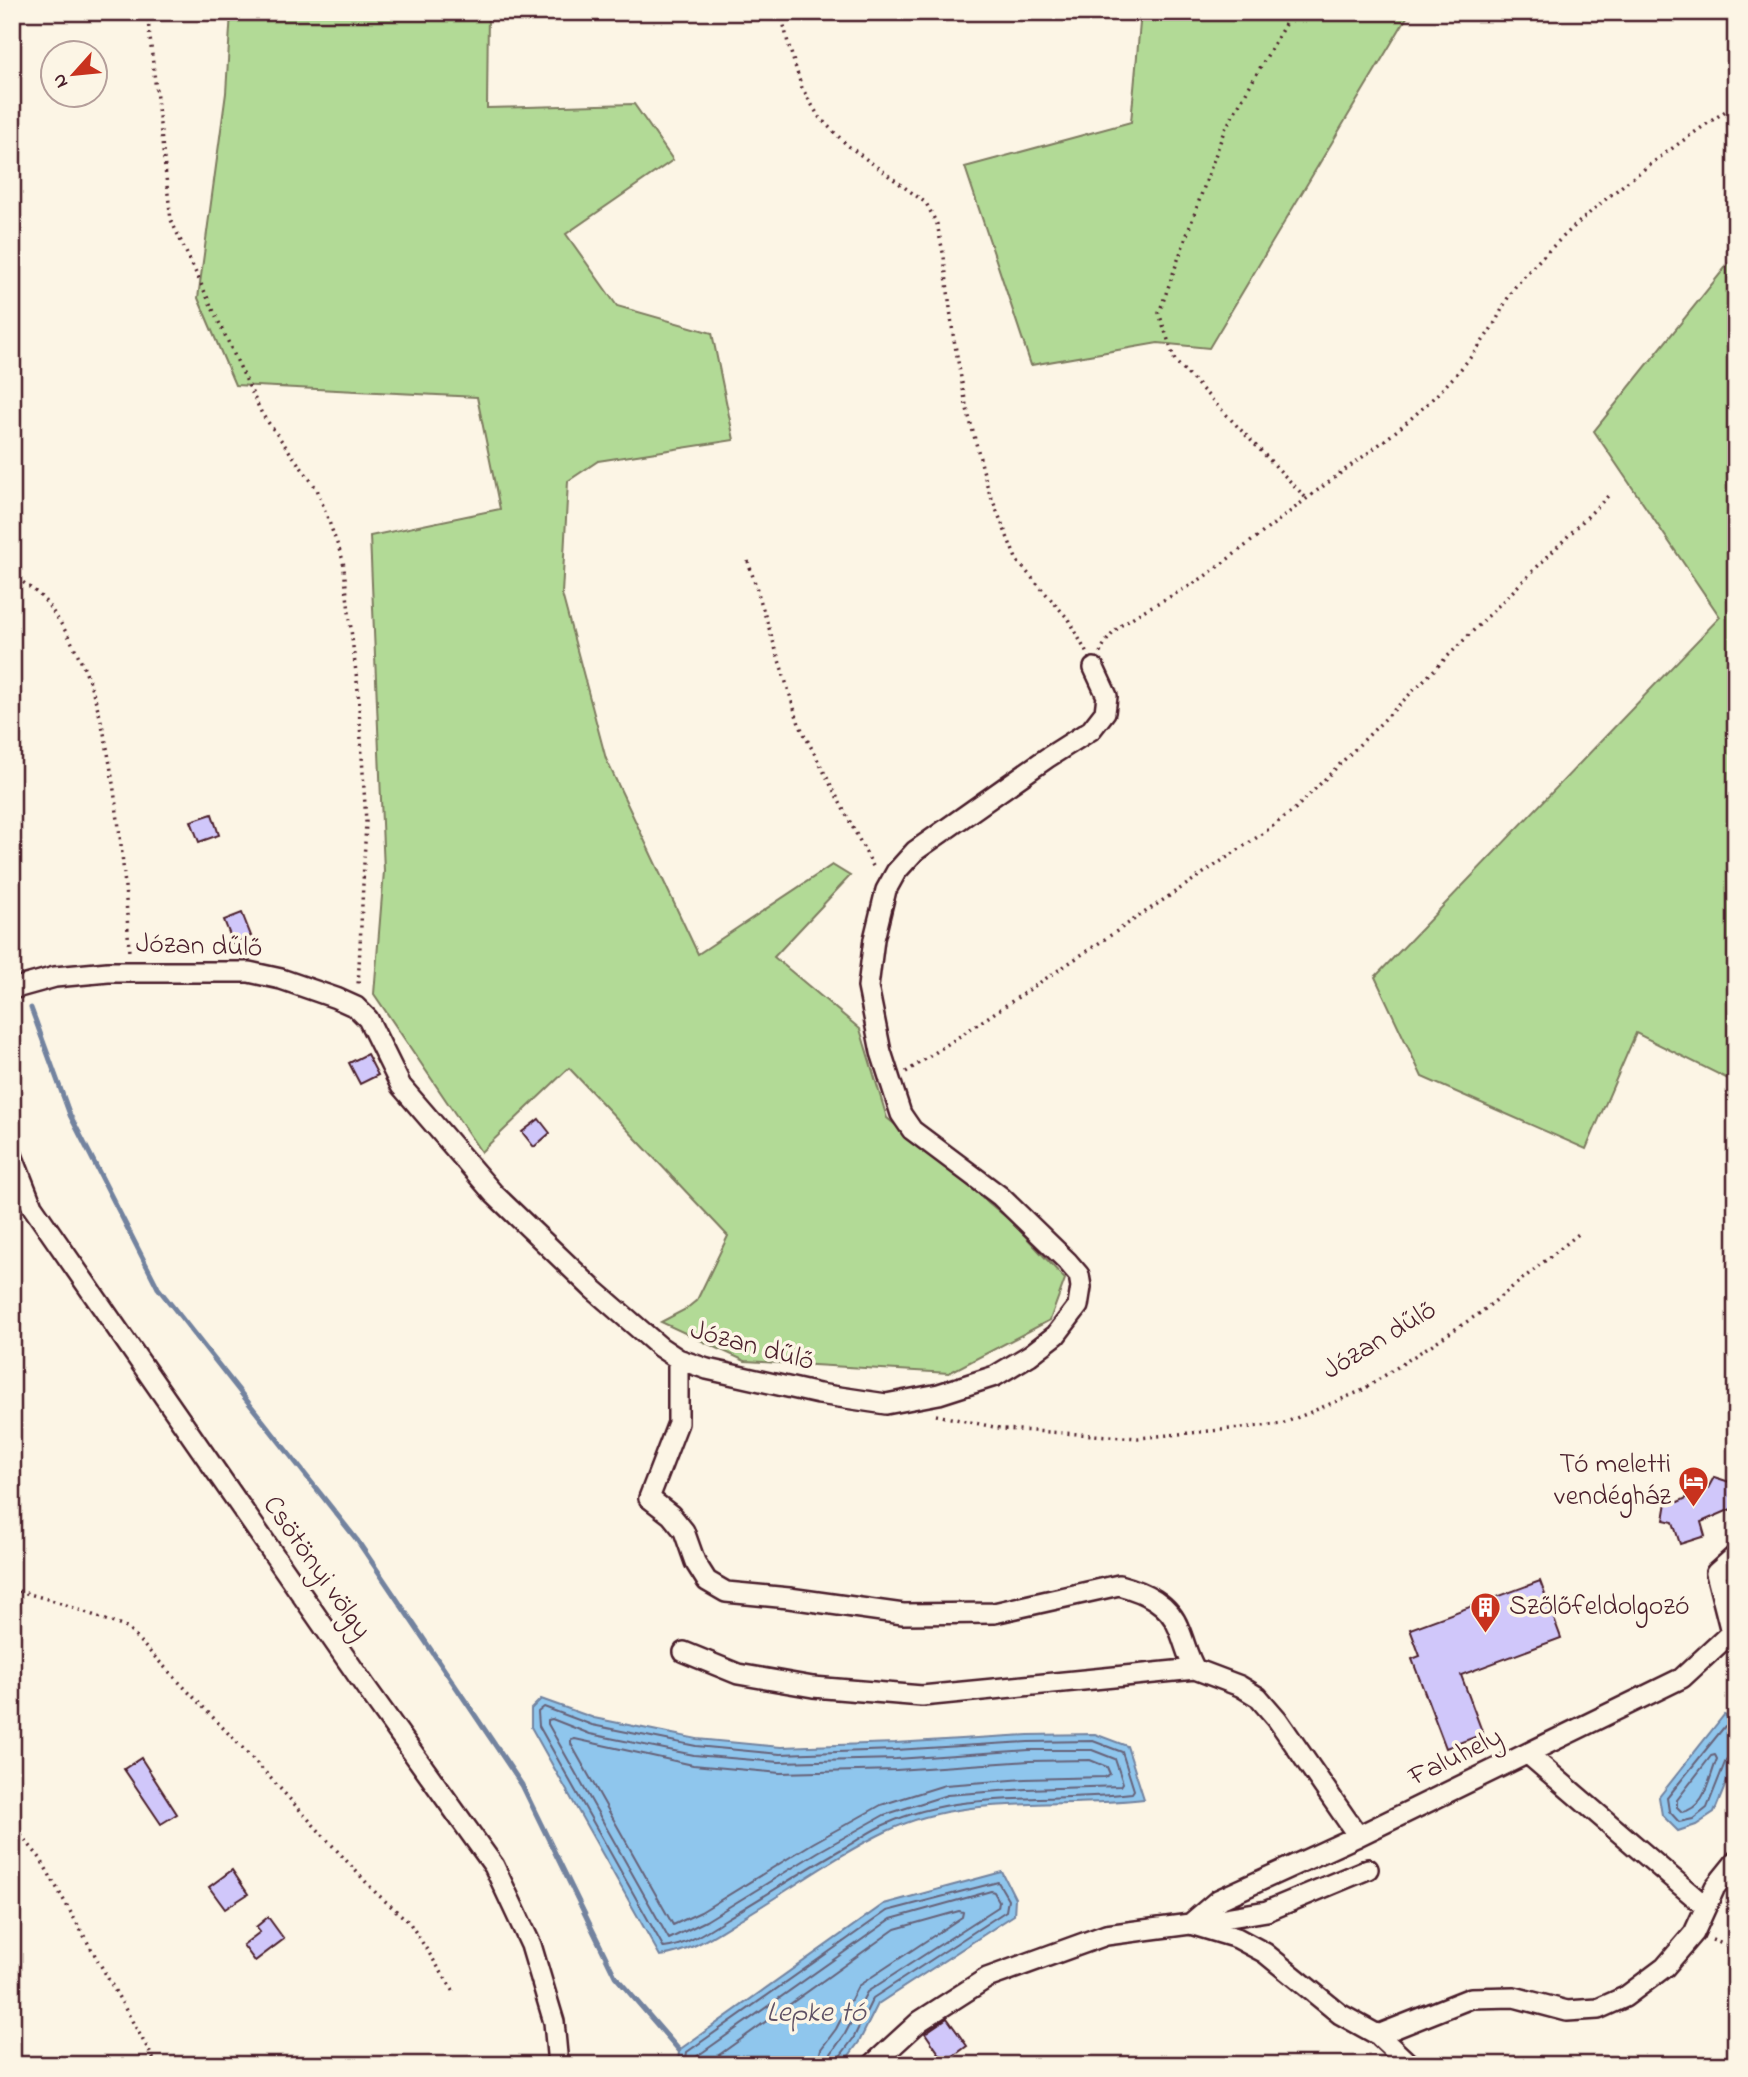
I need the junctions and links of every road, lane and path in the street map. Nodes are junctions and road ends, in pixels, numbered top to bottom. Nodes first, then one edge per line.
1 (147, 12) edge
2 (782, 12) edge
3 (1292, 12) edge
4 (1736, 104) edge
5 (1611, 493) dead end
6 (1306, 498) junction
7 (748, 561) dead end
8 (12, 575) edge
9 (1094, 668) junction
10 (886, 890) junction
11 (130, 973) junction
12 (12, 989) edge
13 (356, 1007) junction
14 (890, 1083) junction
15 (12, 1155) edge
16 (1581, 1232) dead end
17 (678, 1359) junction
18 (925, 1412) dead end
19 (1736, 1555) edge
20 (12, 1589) edge
21 (1734, 1630) edge
22 (684, 1652) dead end
23 (1195, 1670) junction
24 (1528, 1754) junction
25 (12, 1824) edge
26 (1359, 1836) junction
27 (1736, 1861) edge
28 (1368, 1869) dead end
29 (1706, 1907) junction
30 (1190, 1924) junction
31 (1694, 1933) junction
32 (1736, 1949) edge
33 (456, 1995) dead end
34 (1378, 2035) junction
35 (157, 2065) edge
36 (558, 2065) edge
37 (872, 2065) edge
38 (1410, 2065) edge

1 - 13 path
2 - 9 path
3 - 6 path
4 - 6 path
5 - 14 path
6 - 9 path
7 - 10 path
8 - 11 path
9 - 10 street
10 - 14 street, Józan dűlő
11 - 12 street, Józan dűlő
11 - 13 street, Józan dűlő
13 - 17 street, Józan dűlő
14 - 17 street, Józan dűlő
15 - 36 street, Csötönyi völgy
16 - 18 path, Józan dűlő
17 - 23 street
19 - 21 street
20 - 33 path
21 - 24 street, Faluhely
22 - 23 street
23 - 26 street
24 - 26 street, Faluhely
24 - 29 street
25 - 35 path
26 - 30 street, Faluhely
27 - 29 street
28 - 30 street
29 - 31 street
30 - 34 street
30 - 37 street
31 - 32 path
31 - 34 street
34 - 38 street

